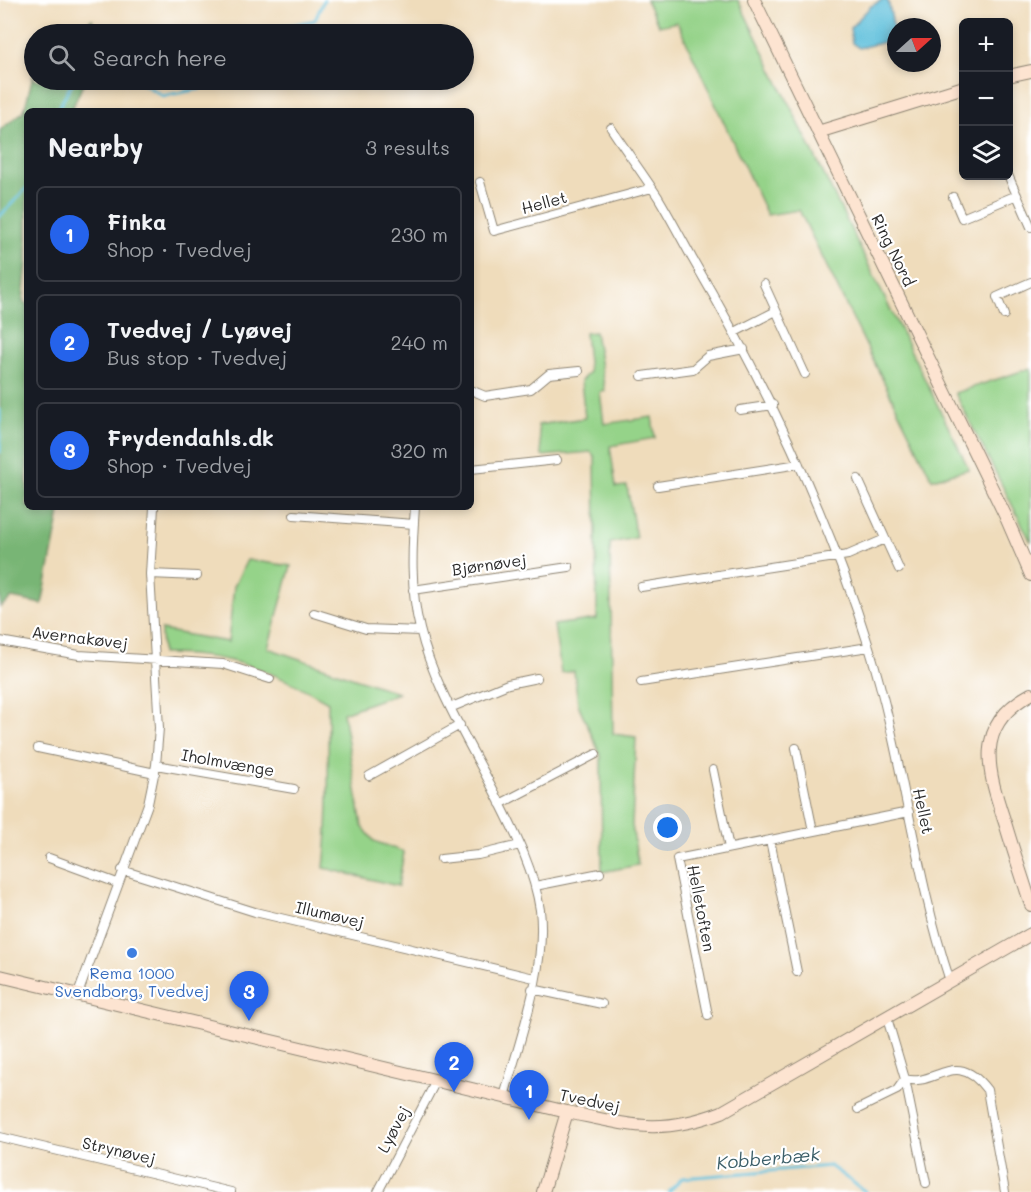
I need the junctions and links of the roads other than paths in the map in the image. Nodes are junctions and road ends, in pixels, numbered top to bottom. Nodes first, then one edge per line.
1 (754, 0) edge
2 (1031, 71) edge
3 (1013, 75) edge
4 (959, 88) edge
5 (611, 128) dead end
6 (819, 132) junction
7 (1010, 180) edge
8 (480, 182) dead end
9 (652, 189) junction
10 (1017, 195) junction
11 (953, 197) dead end
12 (1031, 227) edge
13 (1031, 282) edge
14 (764, 284) dead end
15 (776, 311) junction
16 (1004, 315) dead end
17 (735, 332) junction
18 (744, 349) junction
19 (579, 371) dead end
20 (805, 374) dead end
21 (642, 376) dead end
22 (474, 391) edge
23 (773, 405) junction
24 (740, 410) dead end
25 (557, 459) dead end
26 (798, 464) junction
27 (474, 469) edge
28 (858, 479) dead end
29 (658, 486) dead end
30 (154, 510) edge
31 (416, 510) edge
32 (294, 515) dead end
33 (1005, 515) junction
34 (414, 524) junction
35 (885, 539) junction
36 (837, 554) junction
37 (1031, 562) edge
38 (569, 567) dead end
39 (899, 569) dead end
40 (150, 574) junction
41 (1031, 575) edge
42 (197, 576) dead end
43 (641, 587) dead end
44 (413, 590) junction
45 (314, 613) dead end
46 (420, 631) junction
47 (0, 641) edge
48 (869, 647) junction
49 (157, 660) junction
50 (537, 678) dead end
51 (270, 679) dead end
52 (641, 682) dead end
53 (1031, 694) edge
54 (452, 707) junction
55 (460, 725) junction
56 (38, 748) dead end
57 (796, 748) dead end
58 (596, 754) dead end
59 (156, 769) junction
60 (713, 770) dead end
61 (369, 776) dead end
62 (294, 789) dead end
63 (500, 804) junction
64 (909, 812) junction
65 (813, 831) junction
66 (770, 840) junction
67 (520, 845) junction
68 (729, 848) junction
69 (49, 858) dead end
70 (441, 859) dead end
71 (122, 870) junction
72 (600, 873) dead end
73 (117, 883) junction
74 (535, 886) junction
75 (1031, 905) edge
76 (1031, 934) edge
77 (797, 972) dead end
78 (0, 976) edge
79 (534, 978) junction
80 (950, 981) junction
81 (532, 989) junction
82 (78, 994) junction
83 (602, 1004) dead end
84 (708, 1015) dead end
85 (886, 1018) junction
86 (905, 1079) junction
87 (436, 1081) junction
88 (504, 1097) junction
89 (858, 1109) dead end
90 (567, 1112) junction
91 (0, 1137) edge
92 (926, 1183) dead end
93 (231, 1192) edge
94 (378, 1192) edge
95 (543, 1192) edge
96 (1005, 1192) edge

1 - 6 street, Ring Nord
2 - 3 street
4 - 6 street
5 - 9 street, Hellet
6 - 33 street, Ring Nord
7 - 10 street
8 - 9 street, Hellet
9 - 17 street, Hellet
10 - 11 street
10 - 12 street
13 - 16 street
14 - 15 street
15 - 17 street
15 - 20 street
17 - 18 street, Hellet
18 - 21 street
18 - 23 street, Hellet
19 - 22 street
23 - 24 street
23 - 26 street, Hellet
25 - 27 street
26 - 29 street
26 - 36 street, Hellet
28 - 35 street
30 - 40 street
31 - 34 street
32 - 34 street
33 - 37 street, Ring Nord
33 - 41 street, Ring Nord
34 - 44 street
35 - 36 street
35 - 39 street
36 - 43 street
36 - 48 street, Hellet
38 - 44 street, Bjørnøvej
40 - 42 street
40 - 49 street
44 - 46 street
45 - 46 street
46 - 54 street
47 - 49 street, Avernakøvej
48 - 52 street
48 - 64 street, Hellet
49 - 51 street, Avernakøvej
49 - 59 street
50 - 54 street
53 - 75 street
54 - 55 street
55 - 61 street
55 - 63 street
56 - 59 street
57 - 65 street
58 - 63 street
59 - 62 street, Iholmvænge
59 - 71 street
60 - 68 street
63 - 67 street
64 - 65 street, Helletoften
64 - 80 street, Hellet
65 - 66 street, Helletoften
66 - 68 street, Helletoften
66 - 77 street
67 - 70 street
67 - 74 street
68 - 84 street, Helletoften
69 - 73 street
71 - 73 street
71 - 79 street, Illumøvej
72 - 74 street
73 - 82 street
74 - 79 street
76 - 80 street, Tvedvej
78 - 82 street, Tvedvej
79 - 81 street
80 - 85 street, Tvedvej
81 - 83 street
81 - 88 street
82 - 87 street, Tvedvej
85 - 86 street
85 - 90 street, Tvedvej
86 - 89 street
86 - 92 street
86 - 96 street
87 - 88 street, Tvedvej
87 - 94 street, Lyøvej
88 - 90 street, Tvedvej
90 - 95 street
91 - 93 street, Strynøvej

